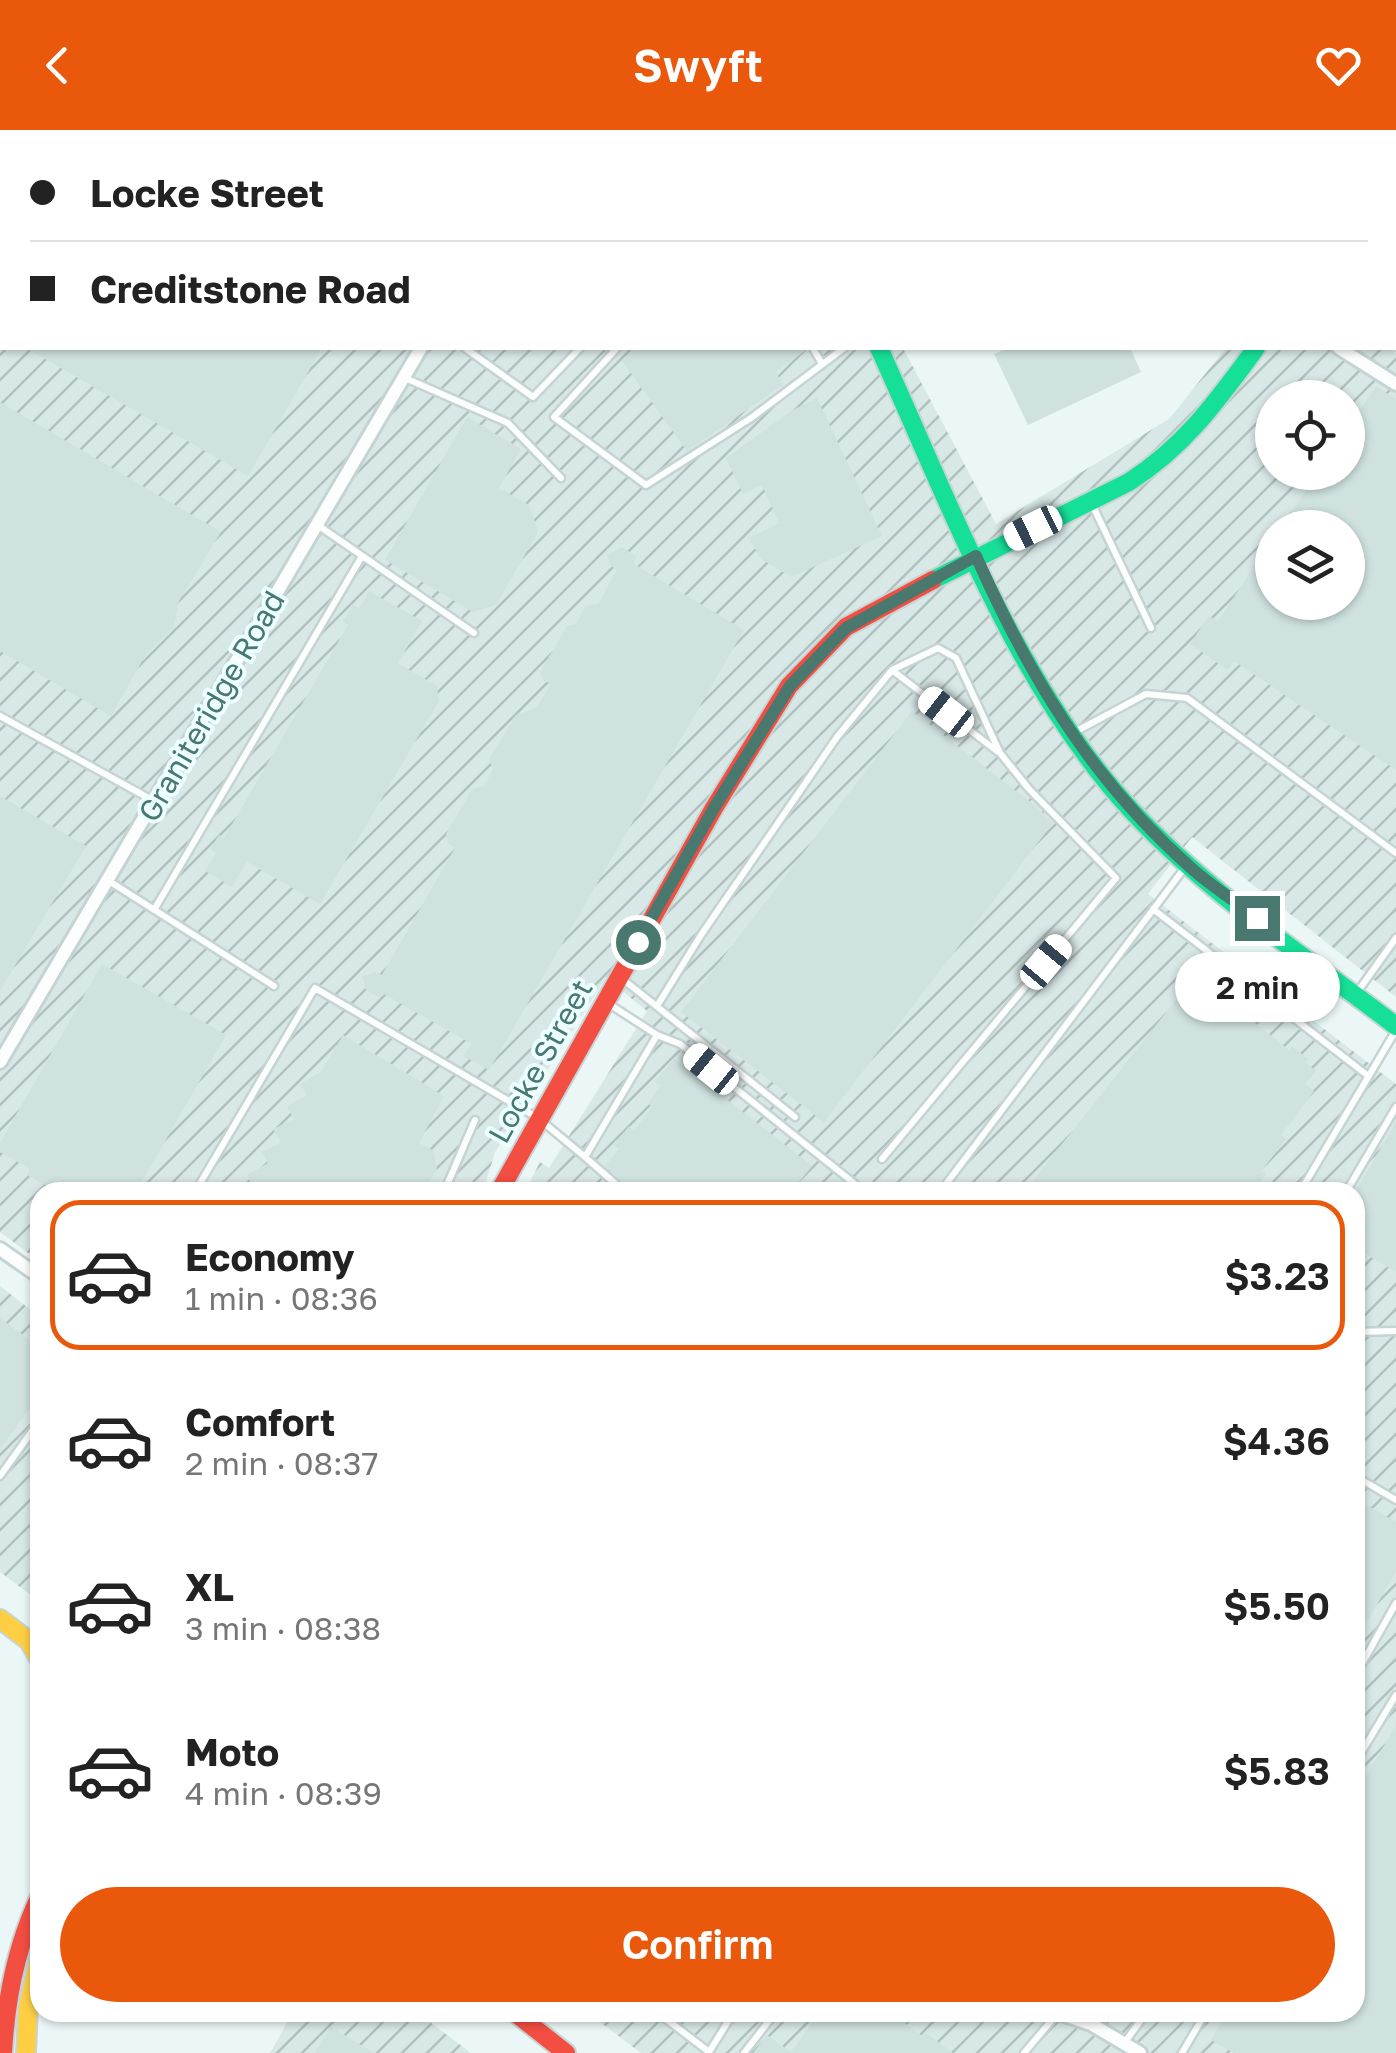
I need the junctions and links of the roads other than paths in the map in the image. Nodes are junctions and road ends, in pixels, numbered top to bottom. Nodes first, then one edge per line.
1 (420, 350) edge
2 (468, 350) edge
3 (578, 350) edge
4 (616, 350) edge
5 (814, 350) edge
6 (841, 350) edge
7 (880, 350) edge
8 (1254, 350) edge
9 (1342, 350) edge
10 (822, 364) junction
11 (404, 377) junction
12 (1396, 384) edge
13 (561, 478) dead end
14 (1090, 500) junction
15 (317, 525) junction
16 (362, 556) junction
17 (976, 556) junction
18 (1151, 628) dead end
19 (474, 633) dead end
20 (892, 670) junction
21 (0, 716) edge
22 (1072, 734) junction
23 (1000, 753) junction
24 (155, 801) junction
25 (1396, 853) edge
26 (1187, 864) junction
27 (108, 880) junction
28 (1153, 909) junction
29 (154, 910) junction
30 (1396, 938) edge
31 (619, 976) junction
32 (274, 986) dead end
33 (1356, 995) junction
34 (604, 1002) junction
35 (657, 1006) junction
36 (1396, 1028) edge
37 (658, 1034) junction
38 (0, 1062) edge
39 (1367, 1075) junction
40 (1396, 1107) edge
41 (795, 1117) dead end
42 (538, 1118) junction
43 (476, 1120) dead end
44 (584, 1157) junction
45 (882, 1158) dead end
46 (201, 1182) edge
47 (448, 1182) edge
48 (504, 1182) edge
49 (614, 1182) edge
50 (852, 1182) edge
51 (948, 1182) edge
52 (1306, 1182) edge
53 (1352, 1182) edge
54 (0, 1249) edge
55 (30, 1271) edge
56 (1365, 1332) edge
57 (1396, 1332) edge
58 (30, 1434) edge
59 (0, 1476) edge
60 (1365, 1482) edge
61 (1396, 1500) edge
62 (1396, 1603) edge
63 (0, 1620) edge
64 (30, 1639) edge
65 (1365, 1658) edge
66 (1396, 1694) edge
67 (1365, 1746) edge
68 (30, 1923) edge
69 (30, 1999) edge
70 (526, 2022) edge
71 (671, 2022) edge
72 (728, 2022) edge
73 (768, 2022) edge
74 (1050, 2022) edge
75 (1086, 2022) edge
76 (1139, 2022) edge
77 (1200, 2022) edge
78 (1125, 2043) junction
79 (3, 2053) edge
80 (26, 2053) edge
81 (564, 2053) edge
82 (744, 2053) edge
83 (1024, 2053) edge
84 (1140, 2053) edge
85 (1182, 2053) edge

1 - 11 street, Graniteridge Road
2 - 3 lane
4 - 10 lane
5 - 10 lane
6 - 10 lane
7 - 17 street
8 - 14 street, Locke Street
9 - 12 street
11 - 13 lane
11 - 15 street, Graniteridge Road
14 - 17 street, Locke Street
14 - 18 lane
15 - 16 lane
15 - 24 street, Graniteridge Road
16 - 19 lane
16 - 29 lane
17 - 22 street
17 - 31 street, Locke Street
20 - 23 lane
20 - 23 lane
20 - 35 lane
21 - 24 lane
22 - 25 lane
22 - 26 street
23 - 45 lane
24 - 27 street, Graniteridge Road
26 - 28 lane
26 - 33 street
27 - 29 lane
27 - 38 street, Graniteridge Road
28 - 39 lane
28 - 51 lane
29 - 32 lane
30 - 33 lane
31 - 34 street, Locke Street
31 - 35 lane
33 - 36 street
34 - 37 lane
34 - 42 street, Locke Street
35 - 41 lane
36 - 39 lane
37 - 44 lane
37 - 50 lane
39 - 52 lane
40 - 53 lane
42 - 44 lane
42 - 46 lane
42 - 48 street, Locke Street
43 - 47 lane
44 - 49 lane
54 - 55 street
56 - 57 lane
58 - 59 lane
60 - 61 lane
62 - 65 lane
63 - 64 street
66 - 67 lane
68 - 79 street
69 - 80 street
70 - 81 street
71 - 72 lane
73 - 82 lane
74 - 83 lane
75 - 78 street
76 - 78 lane
77 - 85 lane
78 - 84 street

